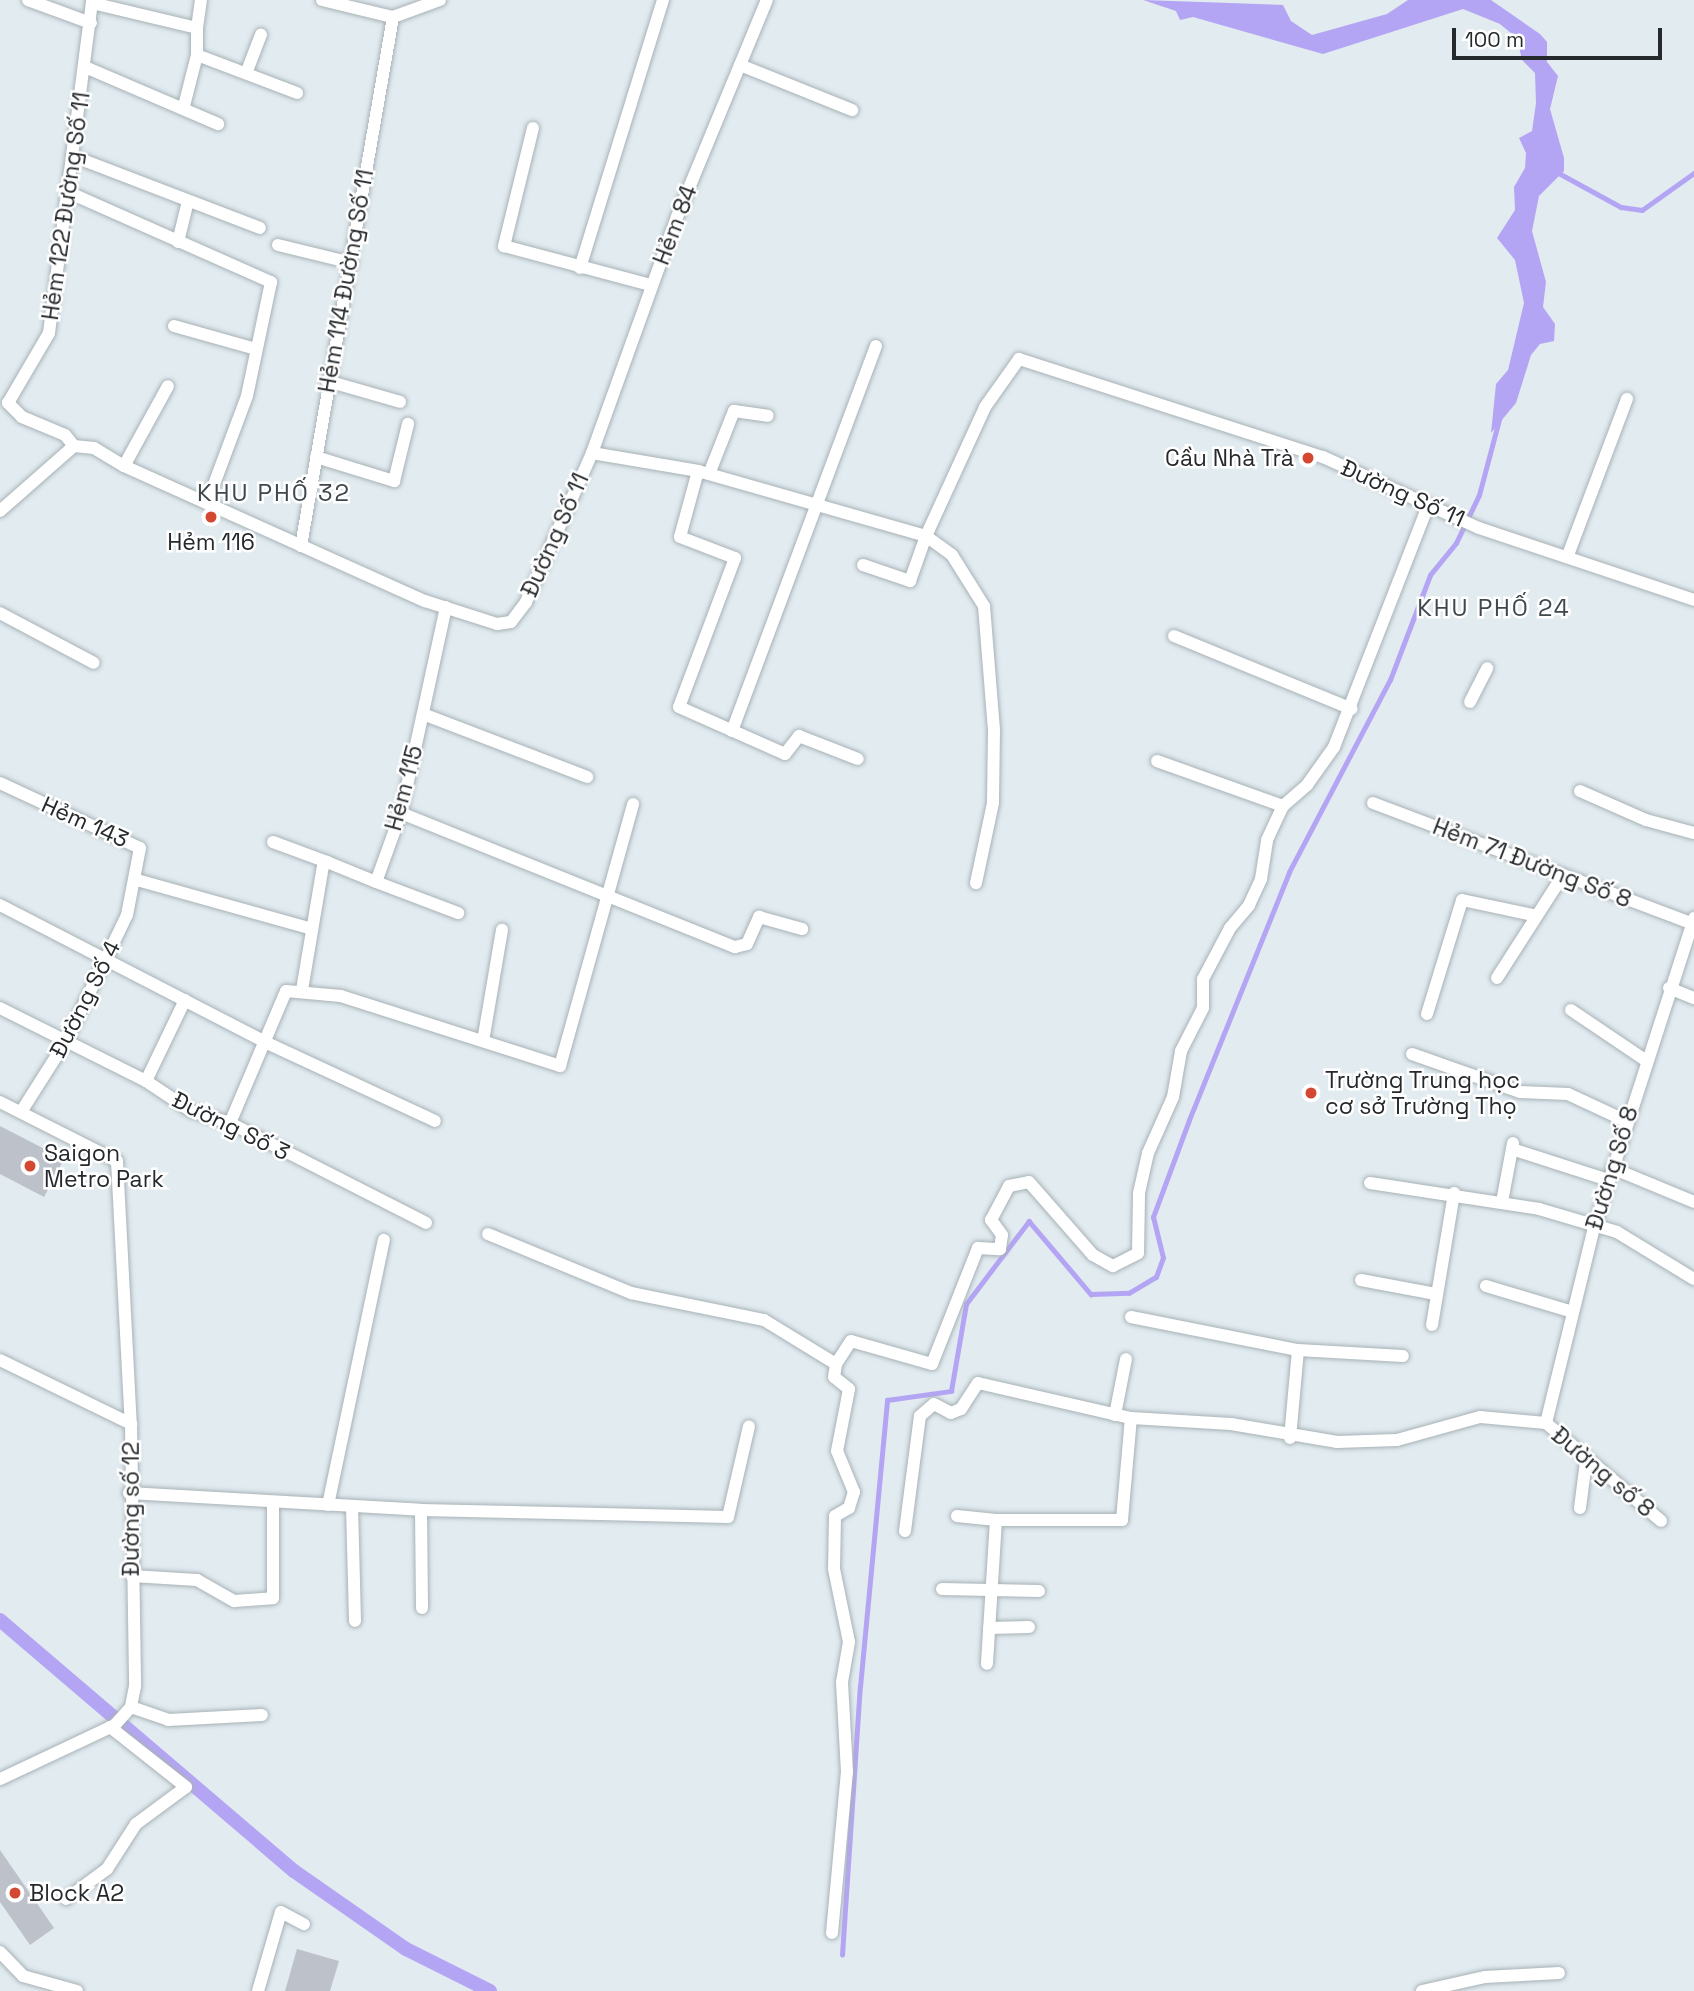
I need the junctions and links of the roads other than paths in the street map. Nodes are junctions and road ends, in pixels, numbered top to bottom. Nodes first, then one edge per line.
1 (28, 0) edge
2 (201, 0) edge
3 (322, 0) edge
4 (440, 0) edge
5 (663, 0) edge
6 (767, 0) edge
7 (92, 2) edge
8 (393, 17) junction
9 (90, 23) junction
10 (197, 28) junction
11 (261, 35) dead end
12 (198, 55) junction
13 (740, 65) junction
14 (85, 67) junction
15 (247, 71) junction
16 (297, 93) dead end
17 (184, 106) junction
18 (852, 110) dead end
19 (218, 124) dead end
20 (533, 128) dead end
21 (75, 157) junction
22 (70, 194) junction
23 (188, 201) junction
24 (260, 228) dead end
25 (178, 242) junction
26 (278, 245) dead end
27 (352, 263) junction
28 (580, 268) junction
29 (651, 285) junction
30 (174, 326) dead end
31 (876, 346) dead end
32 (256, 349) junction
33 (327, 382) junction
34 (168, 386) dead end
35 (1627, 399) dead end
36 (400, 402) dead end
37 (768, 416) dead end
38 (408, 424) dead end
39 (74, 446) junction
40 (592, 453) junction
41 (316, 457) junction
42 (124, 466) junction
43 (704, 472) junction
44 (207, 503) junction
45 (819, 506) junction
46 (1430, 507) junction
47 (0, 511) edge
48 (926, 536) junction
49 (301, 546) junction
50 (1568, 555) junction
51 (863, 565) dead end
52 (1694, 600) edge
53 (446, 607) junction
54 (0, 613) edge
55 (1174, 636) dead end
56 (94, 663) dead end
57 (1487, 668) dead end
58 (1470, 702) dead end
59 (1352, 709) junction
60 (423, 714) junction
61 (732, 732) junction
62 (858, 759) dead end
63 (1157, 761) dead end
64 (587, 777) dead end
65 (0, 783) edge
66 (1580, 791) dead end
67 (1373, 803) dead end
68 (633, 804) dead end
69 (1283, 806) junction
70 (401, 813) junction
71 (1694, 833) edge
72 (273, 842) dead end
73 (327, 862) junction
74 (1563, 875) junction
75 (137, 880) junction
76 (376, 882) junction
77 (976, 883) dead end
78 (608, 895) junction
79 (0, 905) edge
80 (458, 913) dead end
81 (1533, 915) junction
82 (1692, 921) edge
83 (312, 929) junction
84 (802, 929) dead end
85 (502, 930) dead end
86 (105, 959) junction
87 (1497, 978) dead end
88 (1669, 988) junction
89 (302, 990) junction
90 (1694, 998) edge
91 (185, 1000) junction
92 (0, 1008) edge
93 (1571, 1010) dead end
94 (1427, 1014) dead end
95 (66, 1041) junction
96 (483, 1041) junction
97 (267, 1043) junction
98 (1412, 1054) dead end
99 (1646, 1060) junction
100 (146, 1081) junction
101 (0, 1101) edge
102 (21, 1112) junction
103 (435, 1121) dead end
104 (1626, 1121) junction
105 (230, 1123) junction
106 (1610, 1174) junction
107 (1370, 1183) dead end
108 (1454, 1193) junction
109 (1502, 1202) junction
110 (1694, 1202) edge
111 (426, 1223) dead end
112 (1594, 1228) junction
113 (488, 1234) dead end
114 (384, 1240) dead end
115 (1694, 1279) edge
116 (1361, 1280) dead end
117 (1486, 1286) dead end
118 (1436, 1294) junction
119 (1570, 1311) junction
120 (1131, 1317) dead end
121 (1432, 1325) dead end
122 (1298, 1350) junction
123 (1402, 1356) dead end
124 (1126, 1359) dead end
125 (0, 1360) edge
126 (836, 1364) junction
127 (1115, 1415) junction
128 (1131, 1418) junction
129 (1546, 1423) junction
130 (131, 1424) junction
131 (749, 1426) dead end
132 (1290, 1438) junction
133 (1586, 1462) junction
134 (129, 1493) junction
135 (273, 1502) junction
136 (328, 1505) junction
137 (352, 1506) junction
138 (1580, 1508) dead end
139 (421, 1510) junction
140 (957, 1516) dead end
141 (996, 1520) junction
142 (1661, 1521) dead end
143 (905, 1531) dead end
144 (132, 1576) junction
145 (992, 1588) junction
146 (942, 1589) dead end
147 (1039, 1591) dead end
148 (422, 1608) dead end
149 (355, 1621) dead end
150 (1029, 1627) dead end
151 (989, 1628) junction
152 (987, 1664) dead end
153 (131, 1707) junction
154 (262, 1715) dead end
155 (113, 1726) junction
156 (0, 1779) edge
157 (66, 1899) dead end
158 (304, 1924) dead end
159 (832, 1933) dead end
160 (0, 1952) edge
161 (1559, 1973) dead end
162 (1481, 1978) junction
163 (77, 1991) edge
164 (258, 1991) edge
165 (1422, 1991) edge
166 (1484, 1991) edge

1 - 9 street
2 - 10 street
3 - 8 street
4 - 8 street
5 - 28 street
6 - 13 street, Hẻm 84
7 - 9 street, Hẻm 122 Đường Số 11
7 - 10 street
8 - 27 street, Hẻm 114 Đường Số 11
9 - 14 street, Hẻm 122 Đường Số 11
10 - 12 street
11 - 15 street
12 - 15 street
12 - 17 street
13 - 18 street
13 - 29 street, Hẻm 84
14 - 17 street
14 - 21 street, Hẻm 122 Đường Số 11
15 - 16 street
17 - 19 street
20 - 28 street
21 - 22 street, Hẻm 122 Đường Số 11
21 - 23 street
22 - 25 street
22 - 39 street, Hẻm 122 Đường Số 11
23 - 24 street
23 - 25 street
25 - 32 street
26 - 27 street
27 - 33 street, Hẻm 114 Đường Số 11
28 - 29 street
29 - 40 street, Hẻm 84
30 - 32 street
31 - 45 street
32 - 44 street
33 - 36 street
33 - 41 street, Hẻm 114 Đường Số 11
34 - 42 street
35 - 50 street
37 - 43 street
38 - 41 street
39 - 42 street, Đường Số 11
39 - 47 street
40 - 43 street, Đường Số 11
40 - 53 street, Đường Số 11
41 - 49 street, Hẻm 114 Đường Số 11
42 - 44 street, Đường Số 11
43 - 45 street, Đường Số 11
43 - 61 street
44 - 49 street, Đường Số 11
45 - 48 street, Đường Số 11
45 - 61 street
46 - 48 street, Đường Số 11
46 - 50 street, Đường Số 11
46 - 59 street
48 - 51 street
48 - 77 street
49 - 53 street, Đường Số 11
50 - 52 street, Đường Số 11
53 - 60 street, Hẻm 115
54 - 56 street
55 - 59 street
57 - 58 street
59 - 69 street
60 - 64 street
60 - 70 street, Hẻm 115
61 - 62 street
63 - 69 street
65 - 75 street, Hẻm 143
66 - 71 street
67 - 74 street, Hẻm 71 Đường Số 8
68 - 78 street
69 - 126 street
70 - 76 street, Hẻm 115
70 - 78 street
72 - 73 street
73 - 76 street
73 - 83 street
74 - 81 street
74 - 82 street, Hẻm 71 Đường Số 8
75 - 83 street
75 - 86 street, Đường Số 4
76 - 80 street
78 - 84 street
78 - 96 street
79 - 86 street
81 - 87 street
81 - 94 street
82 - 88 street, Đường Số 8
83 - 89 street
85 - 96 street
86 - 91 street
86 - 95 street, Đường Số 4
88 - 90 street
88 - 99 street, Đường Số 8
89 - 96 street
89 - 97 street
91 - 97 street
91 - 100 street
92 - 95 street, Đường Số 3
93 - 99 street
95 - 100 street, Đường Số 3
95 - 102 street, Đường Số 4
97 - 103 street
97 - 105 street
98 - 104 street
99 - 104 street, Đường Số 8
100 - 105 street, Đường Số 3
101 - 102 street
102 - 130 street, Đường số 12
104 - 106 street, Đường Số 8
105 - 111 street, Đường Số 3
106 - 109 street
106 - 110 street
106 - 112 street, Đường Số 8
107 - 108 street, Đường số 8
108 - 109 street, Đường số 8
108 - 118 street
109 - 112 street, Đường số 8
112 - 115 street, Đường số 8
112 - 119 street, Đường Số 8
113 - 126 street
114 - 136 street
116 - 118 street
117 - 119 street
118 - 121 street
119 - 129 street, Đường Số 8
120 - 122 street
122 - 123 street
122 - 132 street
124 - 127 street
125 - 130 street
126 - 159 street
127 - 128 street
127 - 143 street
128 - 132 street
128 - 141 street
129 - 132 street
129 - 133 street, Đường số 8
130 - 134 street, Đường số 12
131 - 139 street
133 - 138 street
133 - 142 street, Đường số 8
134 - 135 street
134 - 144 street, Đường số 12
135 - 136 street
135 - 144 street
136 - 137 street
137 - 139 street
137 - 149 street
139 - 148 street
140 - 141 street
141 - 145 street
144 - 153 street, Đường số 12
145 - 146 street
145 - 147 street
145 - 151 street
150 - 151 street
151 - 152 street
153 - 154 street
153 - 155 street
155 - 156 street
155 - 157 street
158 - 164 street
160 - 163 street
161 - 162 street
162 - 165 street
162 - 166 street

